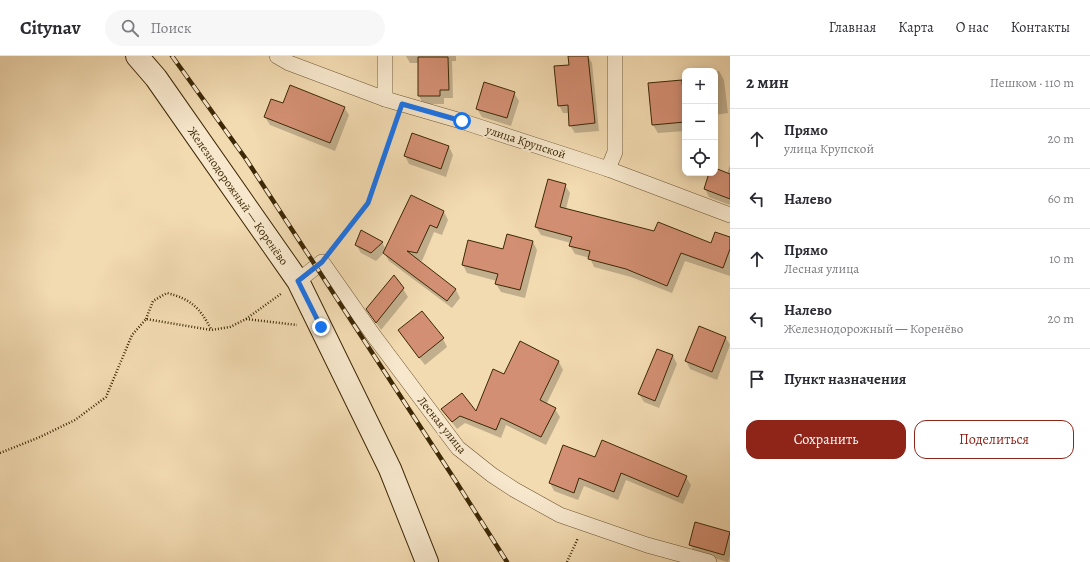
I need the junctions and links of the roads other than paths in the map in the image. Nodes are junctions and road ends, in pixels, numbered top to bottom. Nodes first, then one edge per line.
1 (137, 56) edge
2 (277, 56) edge
3 (385, 56) edge
4 (615, 56) edge
5 (385, 99) junction
6 (608, 169) junction
7 (730, 215) edge
8 (298, 281) junction
9 (428, 562) edge
10 (709, 562) edge

1 - 8 main road, Железнодорожный — Коренёво
2 - 5 street, улица Крупской
3 - 5 street
4 - 6 street
5 - 6 street, улица Крупской
6 - 7 street, улица Крупской
8 - 9 main road, Железнодорожный — Коренёво
8 - 10 street, Лесная улица

